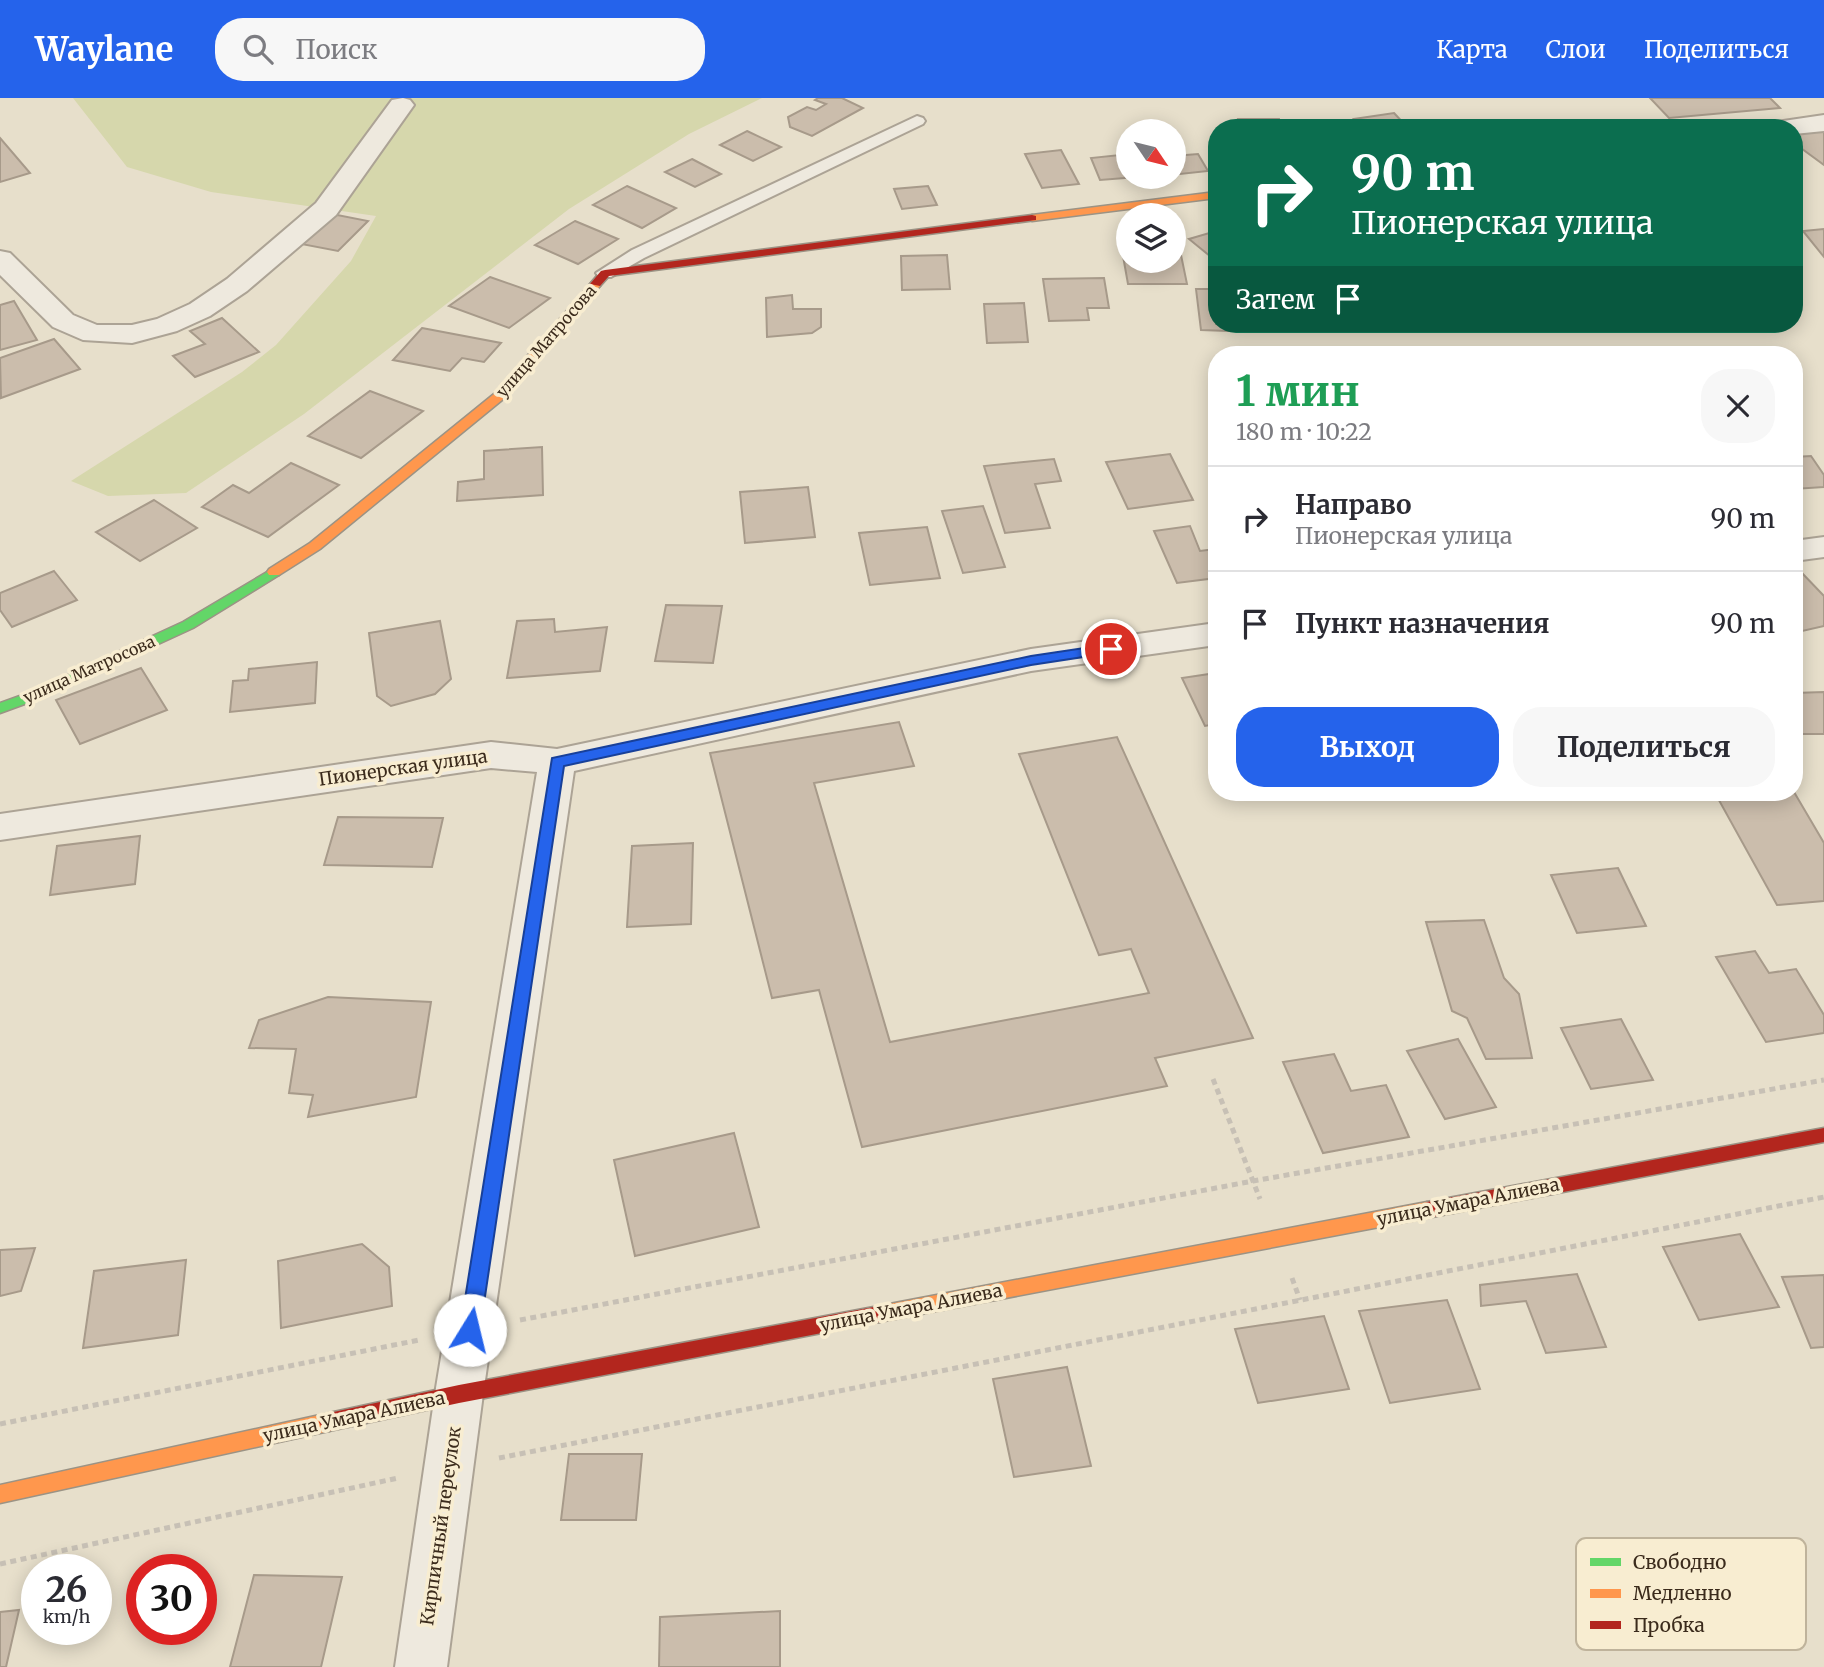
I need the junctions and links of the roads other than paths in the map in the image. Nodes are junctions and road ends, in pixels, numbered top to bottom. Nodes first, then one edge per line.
1 (401, 105) dead end
2 (918, 121) dead end
3 (1824, 122) edge
4 (1803, 125) edge
5 (1208, 196) edge
6 (0, 259) edge
7 (605, 274) junction
8 (1824, 547) edge
9 (1803, 550) edge
10 (1208, 635) edge
11 (0, 708) edge
12 (557, 762) junction
13 (0, 808) edge
14 (99, 811) junction
15 (0, 827) edge
16 (1824, 1135) edge
17 (459, 1394) junction
18 (0, 1494) edge
19 (421, 1667) edge

1 - 6 street
2 - 7 lane
3 - 4 street
5 - 7 street, улица Матросова
7 - 11 street, улица Матросова
8 - 9 street
10 - 12 street, Пионерская улица
12 - 14 street, Пионерская улица
12 - 17 street, Кирпичный переулок
13 - 14 street
14 - 15 street, Пионерская улица
16 - 17 street, улица Умара Алиева
17 - 18 street, улица Умара Алиева
17 - 19 street, Кирпичный переулок

